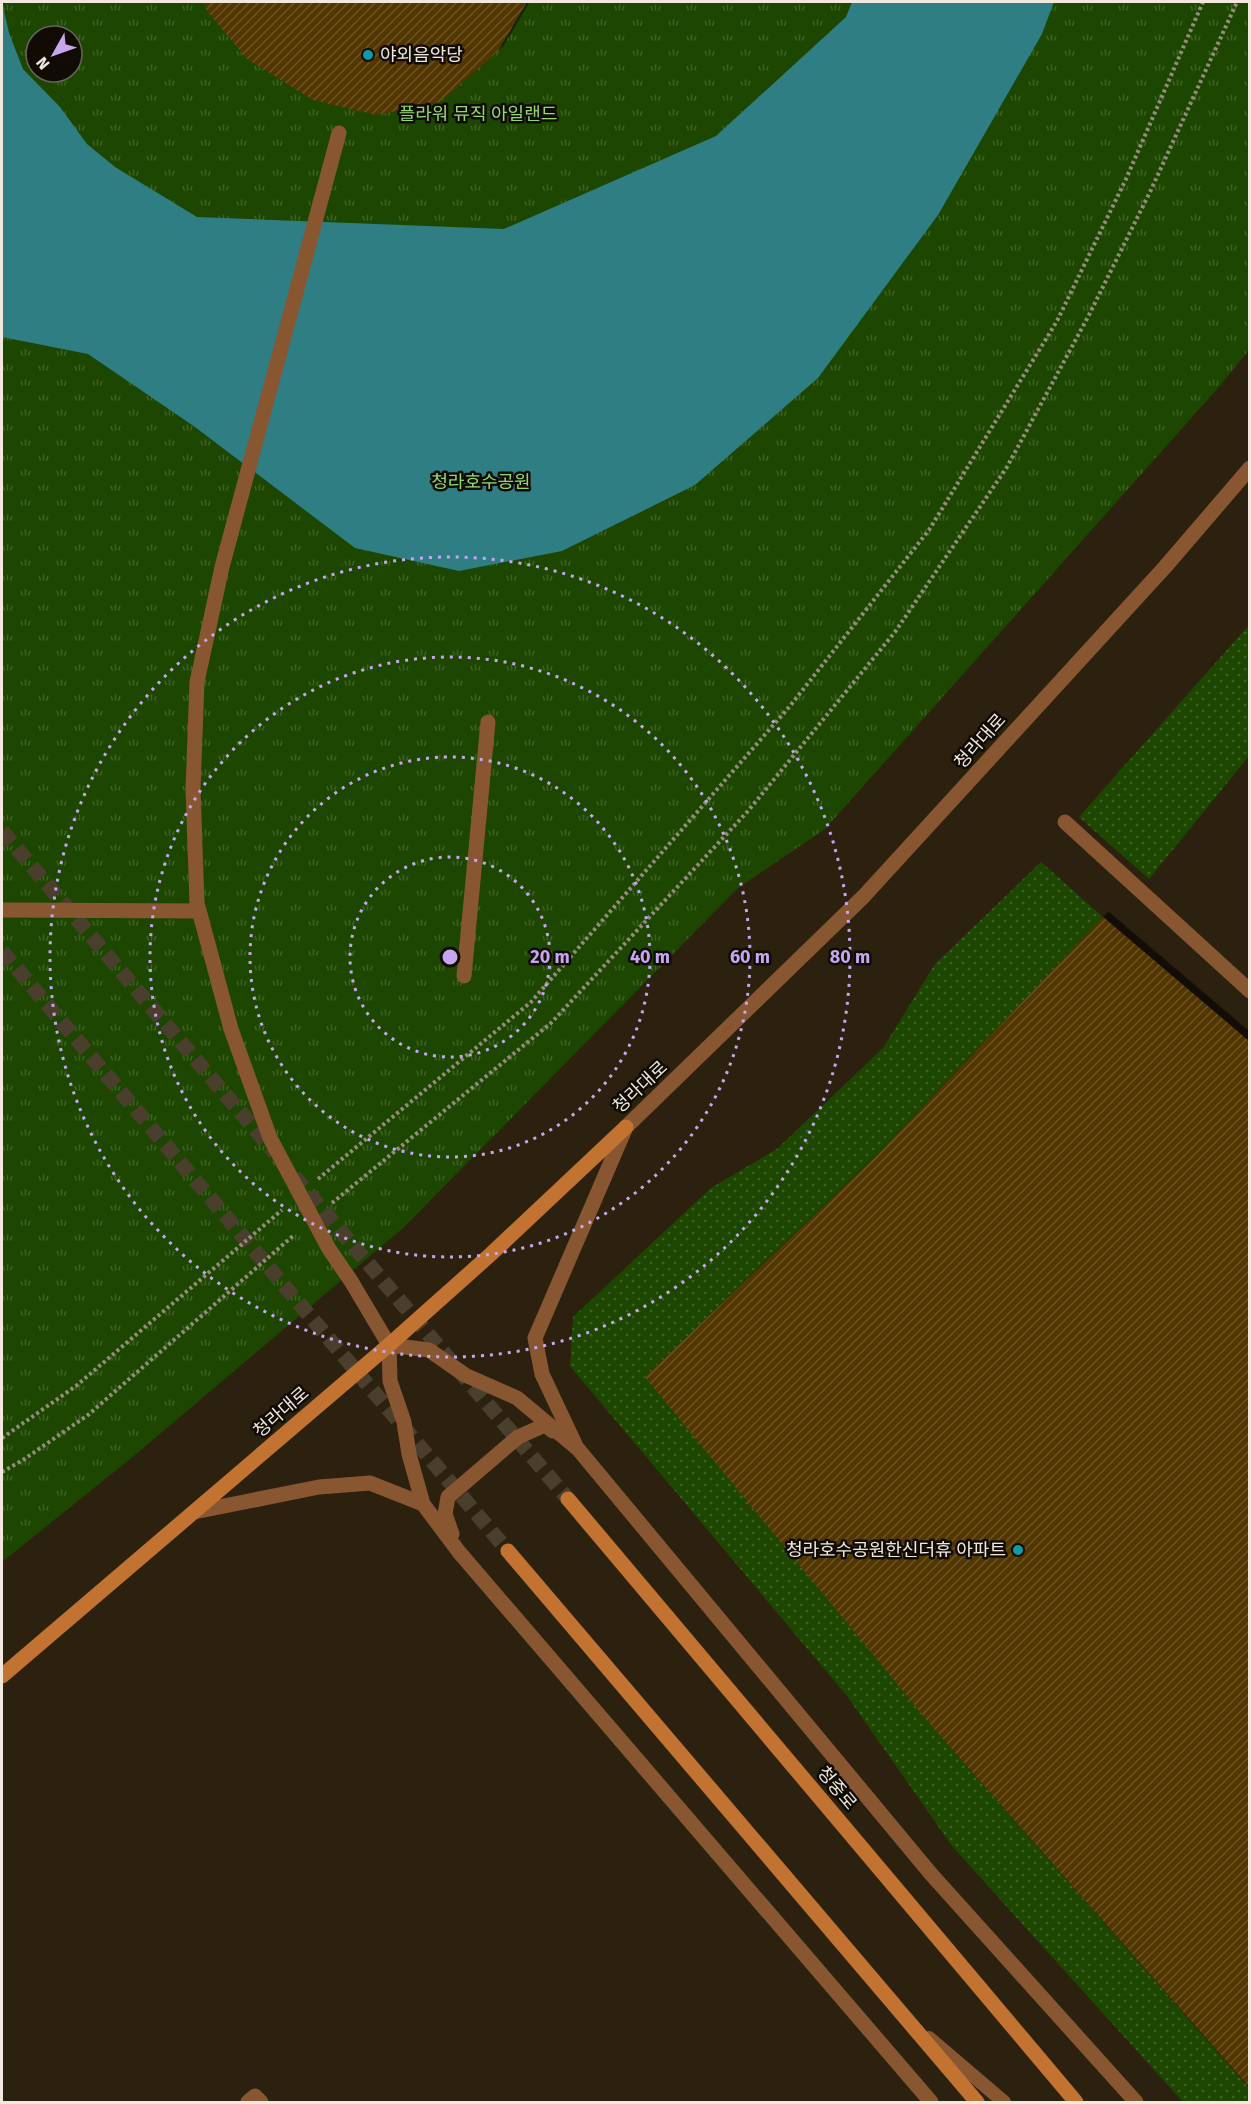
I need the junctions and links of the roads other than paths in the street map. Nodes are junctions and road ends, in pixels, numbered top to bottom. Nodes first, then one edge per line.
1 (339, 133) dead end
2 (1250, 468) edge
3 (488, 722) dead end
4 (1065, 822) dead end
5 (2, 910) edge
6 (199, 911) junction
7 (464, 976) dead end
8 (1250, 991) edge
9 (626, 1127) junction
10 (389, 1345) junction
11 (578, 1449) junction
12 (568, 1499) tunnel mouth
13 (423, 1504) junction
14 (194, 1512) junction
15 (508, 1551) tunnel mouth
16 (459, 1552) junction
17 (2, 1676) edge
18 (907, 2019) junction
19 (248, 2103) edge
20 (261, 2103) edge
21 (931, 2103) edge
22 (977, 2103) edge
23 (1004, 2103) edge
24 (1076, 2103) edge
25 (1136, 2103) edge

1 - 6 street
2 - 9 street, 청라대로
3 - 7 street
4 - 8 street
5 - 6 street
6 - 10 street
9 - 10 main road, 청라대로
9 - 11 street
10 - 11 street
10 - 13 street
10 - 14 main road, 청라대로
11 - 16 street
11 - 25 street
12 - 24 main road, 청중로
13 - 14 street
13 - 16 street
14 - 17 main road, 청라대로
15 - 18 main road
16 - 21 street
18 - 22 main road
18 - 23 lane
19 - 20 street

